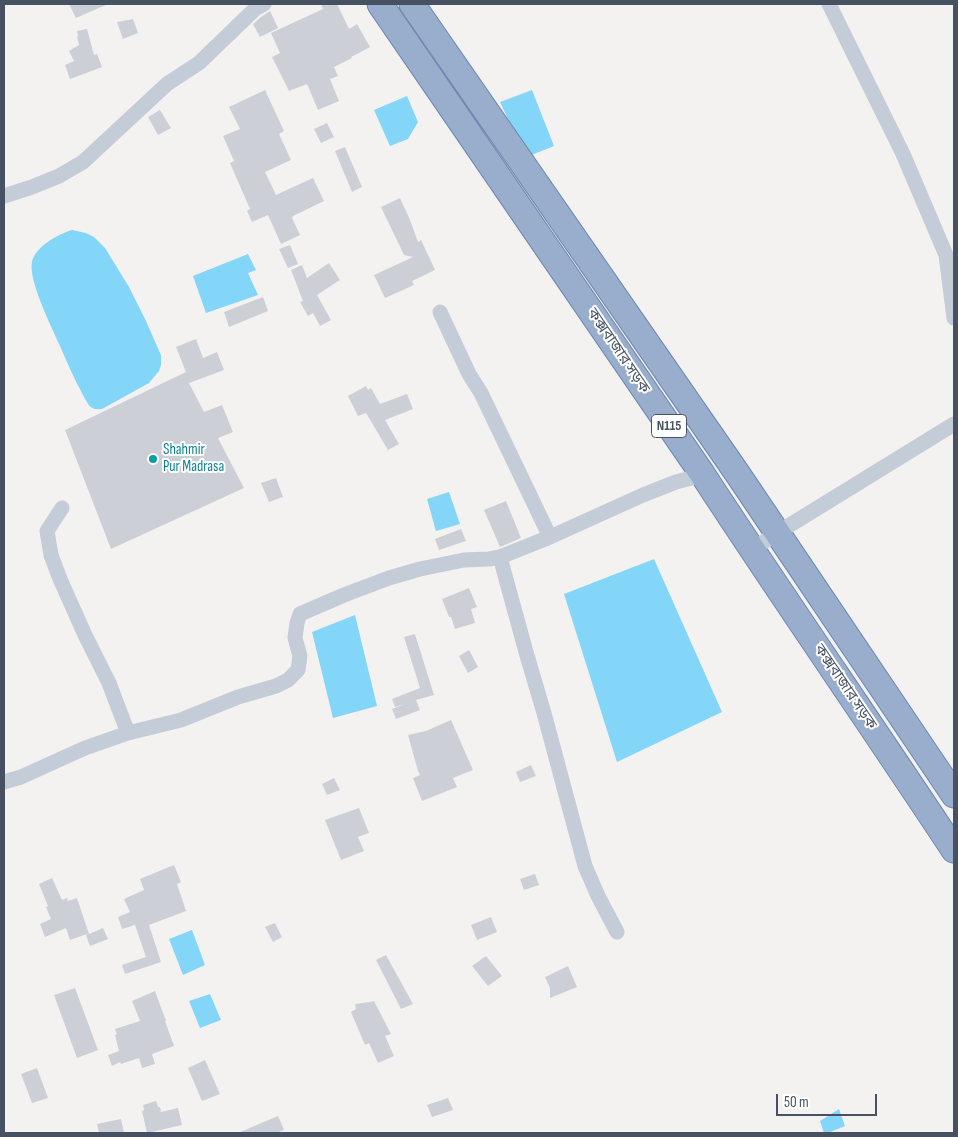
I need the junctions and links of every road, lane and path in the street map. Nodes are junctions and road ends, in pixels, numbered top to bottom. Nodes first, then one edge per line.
1 (264, 4) edge
2 (380, 4) edge
3 (412, 4) edge
4 (829, 4) edge
5 (4, 196) edge
6 (440, 312) dead end
7 (954, 318) edge
8 (954, 424) edge
9 (703, 474) junction
10 (62, 508) dead end
11 (777, 532) junction
12 (550, 537) junction
13 (752, 550) junction
14 (500, 557) junction
15 (128, 733) junction
16 (4, 782) edge
17 (954, 796) edge
18 (954, 850) edge
19 (617, 932) dead end

1 - 5 street
2 - 9 highway, কক্সবাজার সড়ক / N115
3 - 11 highway, কক্সবাজার সড়ক / N115
4 - 7 street
6 - 12 street
8 - 11 street
9 - 12 street
9 - 13 highway, কক্সবাজার সড়ক / N115
10 - 15 street
11 - 13 street
11 - 17 highway, কক্সবাজার সড়ক / N115
12 - 14 street
13 - 18 highway, কক্সবাজার সড়ক / N115
14 - 15 street
14 - 19 street
15 - 16 street

